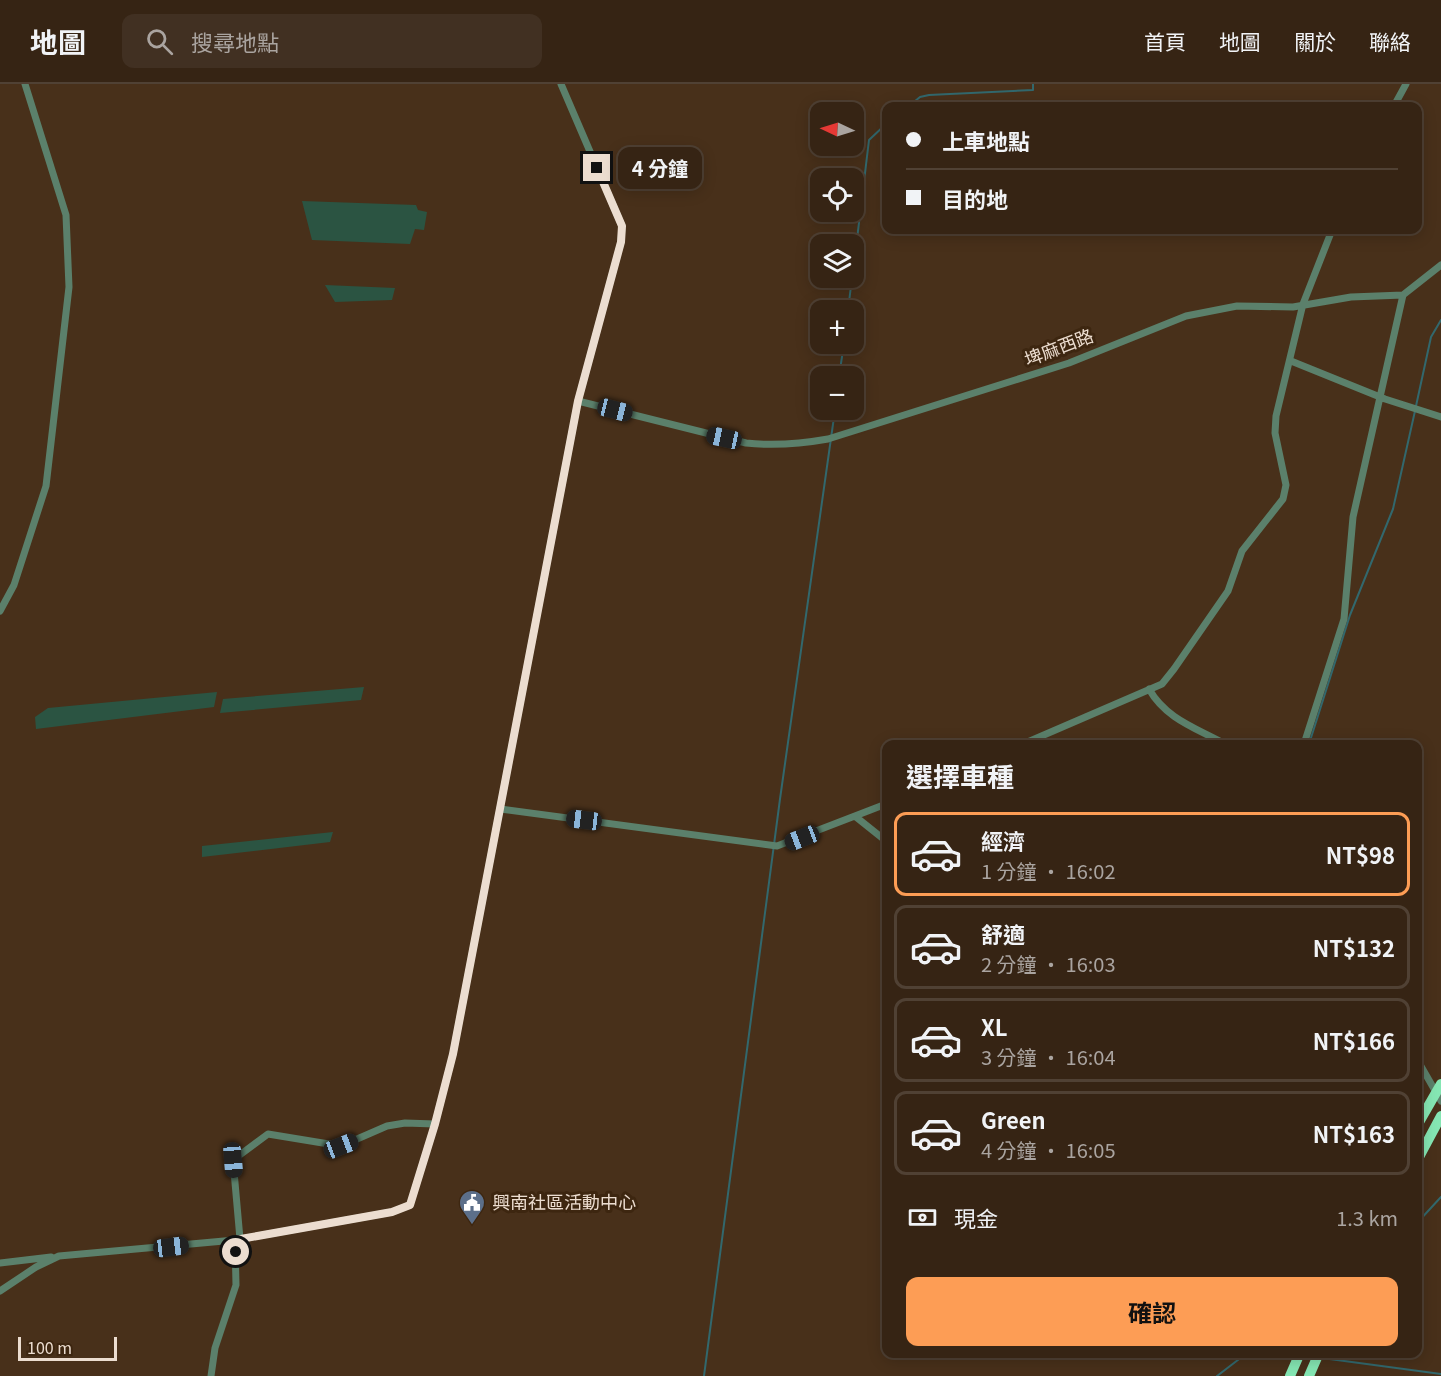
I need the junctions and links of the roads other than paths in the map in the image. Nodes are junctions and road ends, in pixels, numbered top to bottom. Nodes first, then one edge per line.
1 (25, 84) edge
2 (561, 84) edge
3 (1406, 84) edge
4 (1396, 102) edge
5 (1330, 234) edge
6 (1441, 265) edge
7 (1403, 295) junction
8 (1303, 304) junction
9 (1291, 361) junction
10 (1380, 396) junction
11 (578, 401) junction
12 (1441, 417) edge
13 (0, 612) edge
14 (1149, 689) junction
15 (1032, 740) edge
16 (1218, 740) edge
17 (1305, 740) edge
18 (882, 806) edge
19 (500, 809) junction
20 (856, 816) junction
21 (882, 838) edge
22 (1422, 1068) edge
23 (1441, 1084) edge
24 (1441, 1101) edge
25 (1441, 1116) edge
26 (1422, 1117) edge
27 (435, 1124) junction
28 (1422, 1152) edge
29 (238, 1239) junction
30 (59, 1256) junction
31 (0, 1263) edge
32 (0, 1291) edge
33 (1298, 1358) edge
34 (1317, 1358) edge
35 (211, 1376) edge
36 (1290, 1376) edge
37 (1309, 1376) edge

1 - 13 street
2 - 11 street
3 - 4 street
5 - 8 street
6 - 7 street
7 - 8 street, 埤麻西路
7 - 10 street
8 - 9 street
8 - 11 street, 埤麻西路
9 - 10 street
9 - 14 street
10 - 12 street
10 - 17 street
11 - 19 street
14 - 15 street
14 - 16 street
18 - 20 street
19 - 20 street
19 - 27 street
20 - 21 street
22 - 24 street
23 - 26 highway, bridge
25 - 28 highway
27 - 29 street
27 - 29 street
29 - 30 street
29 - 35 street
30 - 31 street
30 - 32 street
33 - 36 highway
34 - 37 highway

